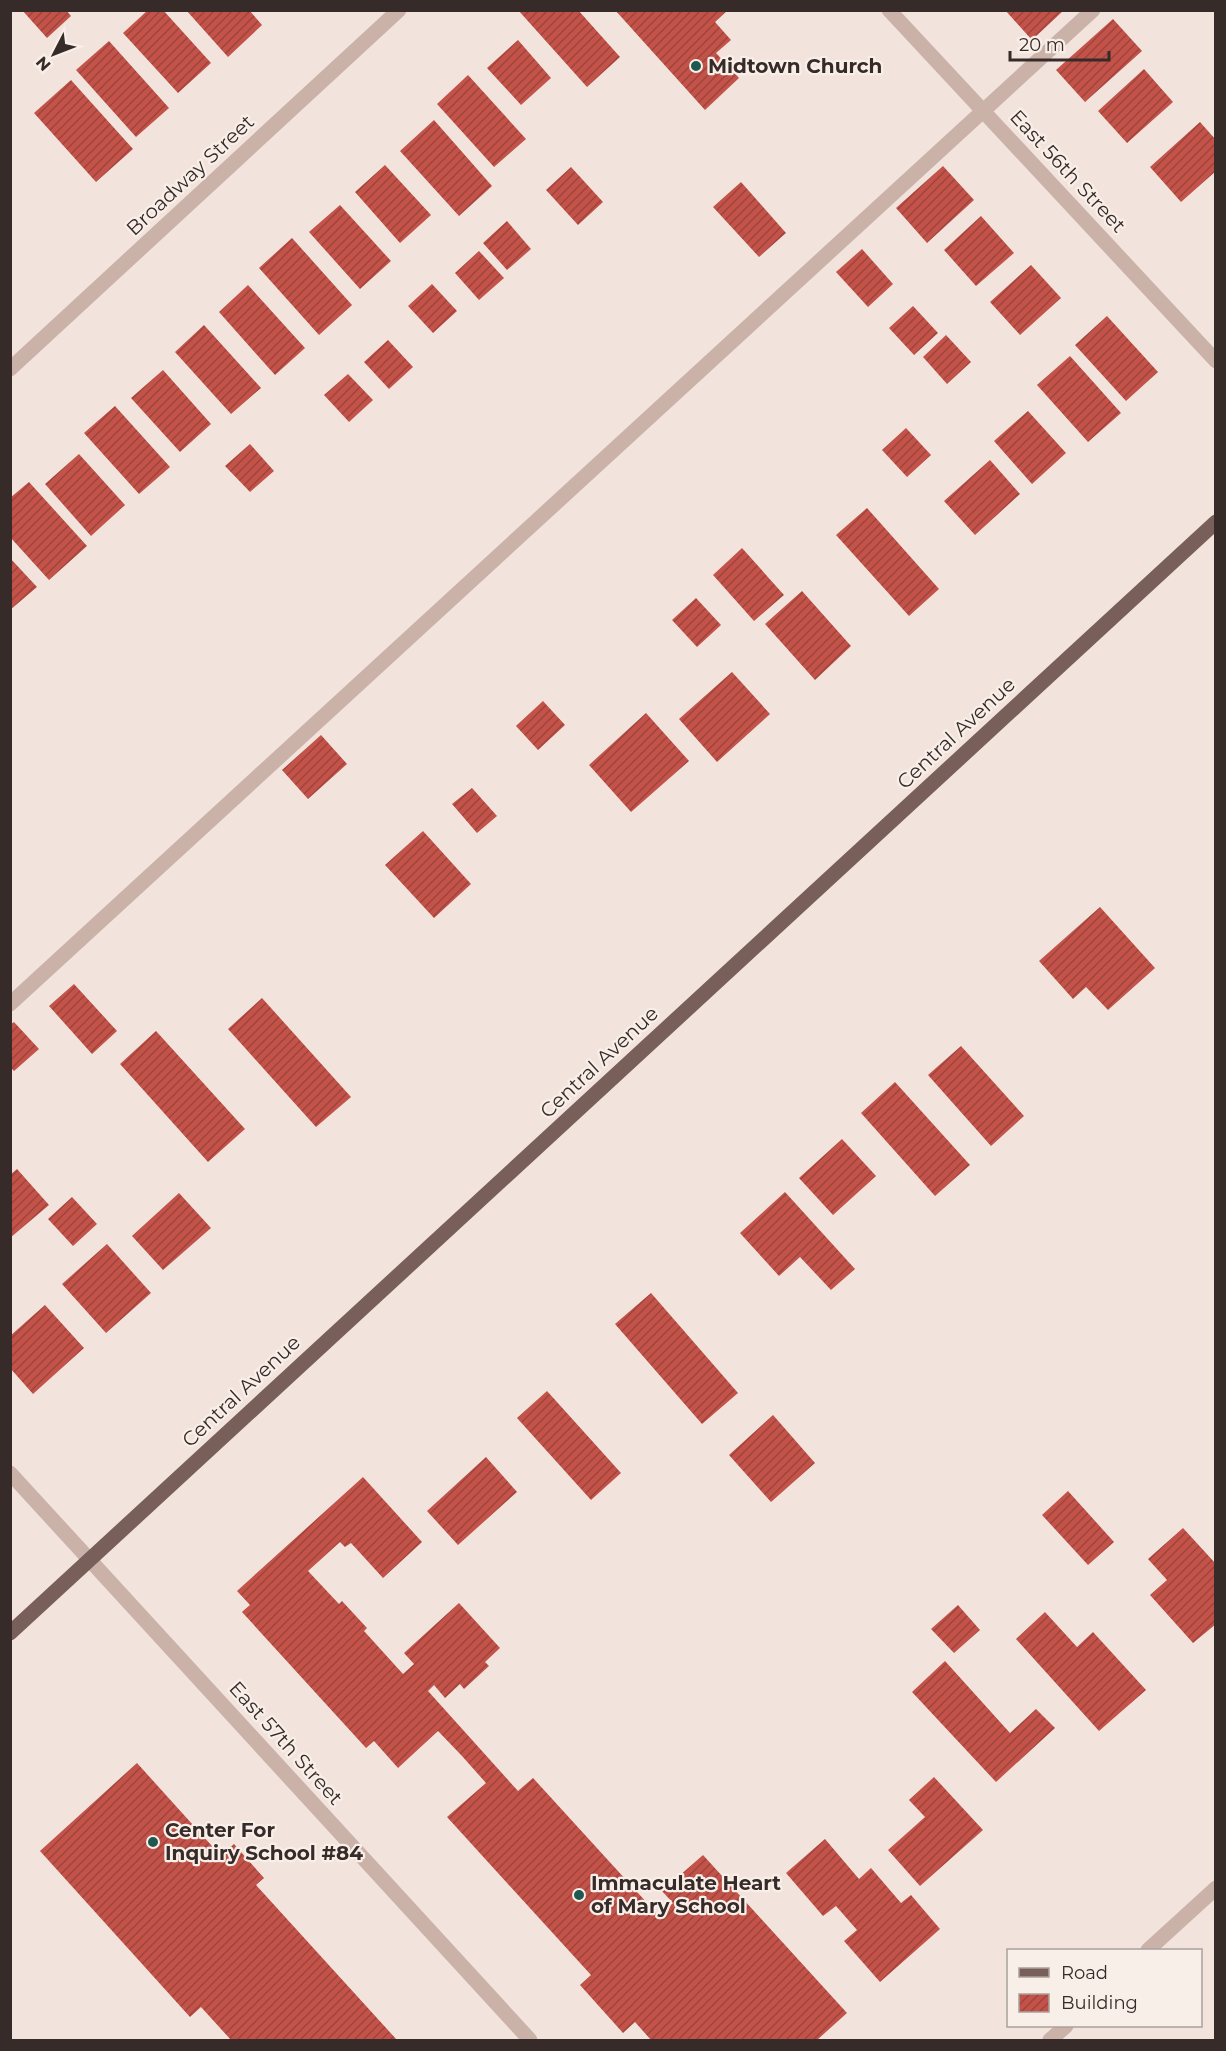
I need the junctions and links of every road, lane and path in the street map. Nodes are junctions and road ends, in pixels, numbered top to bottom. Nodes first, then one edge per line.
1 (399, 10) edge
2 (890, 10) edge
3 (1093, 10) edge
4 (984, 111) junction
5 (1215, 362) edge
6 (10, 369) edge
7 (1215, 522) edge
8 (10, 1004) edge
9 (10, 1473) edge
10 (90, 1559) junction
11 (10, 1633) edge
12 (1215, 1888) edge
13 (1149, 1949) edge
14 (1064, 2027) edge
15 (530, 2040) edge
16 (1050, 2040) edge

1 - 6 street, Broadway Street
2 - 4 street, East 56th Street
3 - 4 street
4 - 5 street, East 56th Street
4 - 8 street
7 - 10 main road, Central Avenue
9 - 10 street, East 57th Street
10 - 11 main road, Central Avenue
10 - 15 street, East 57th Street
12 - 13 street
14 - 16 street

